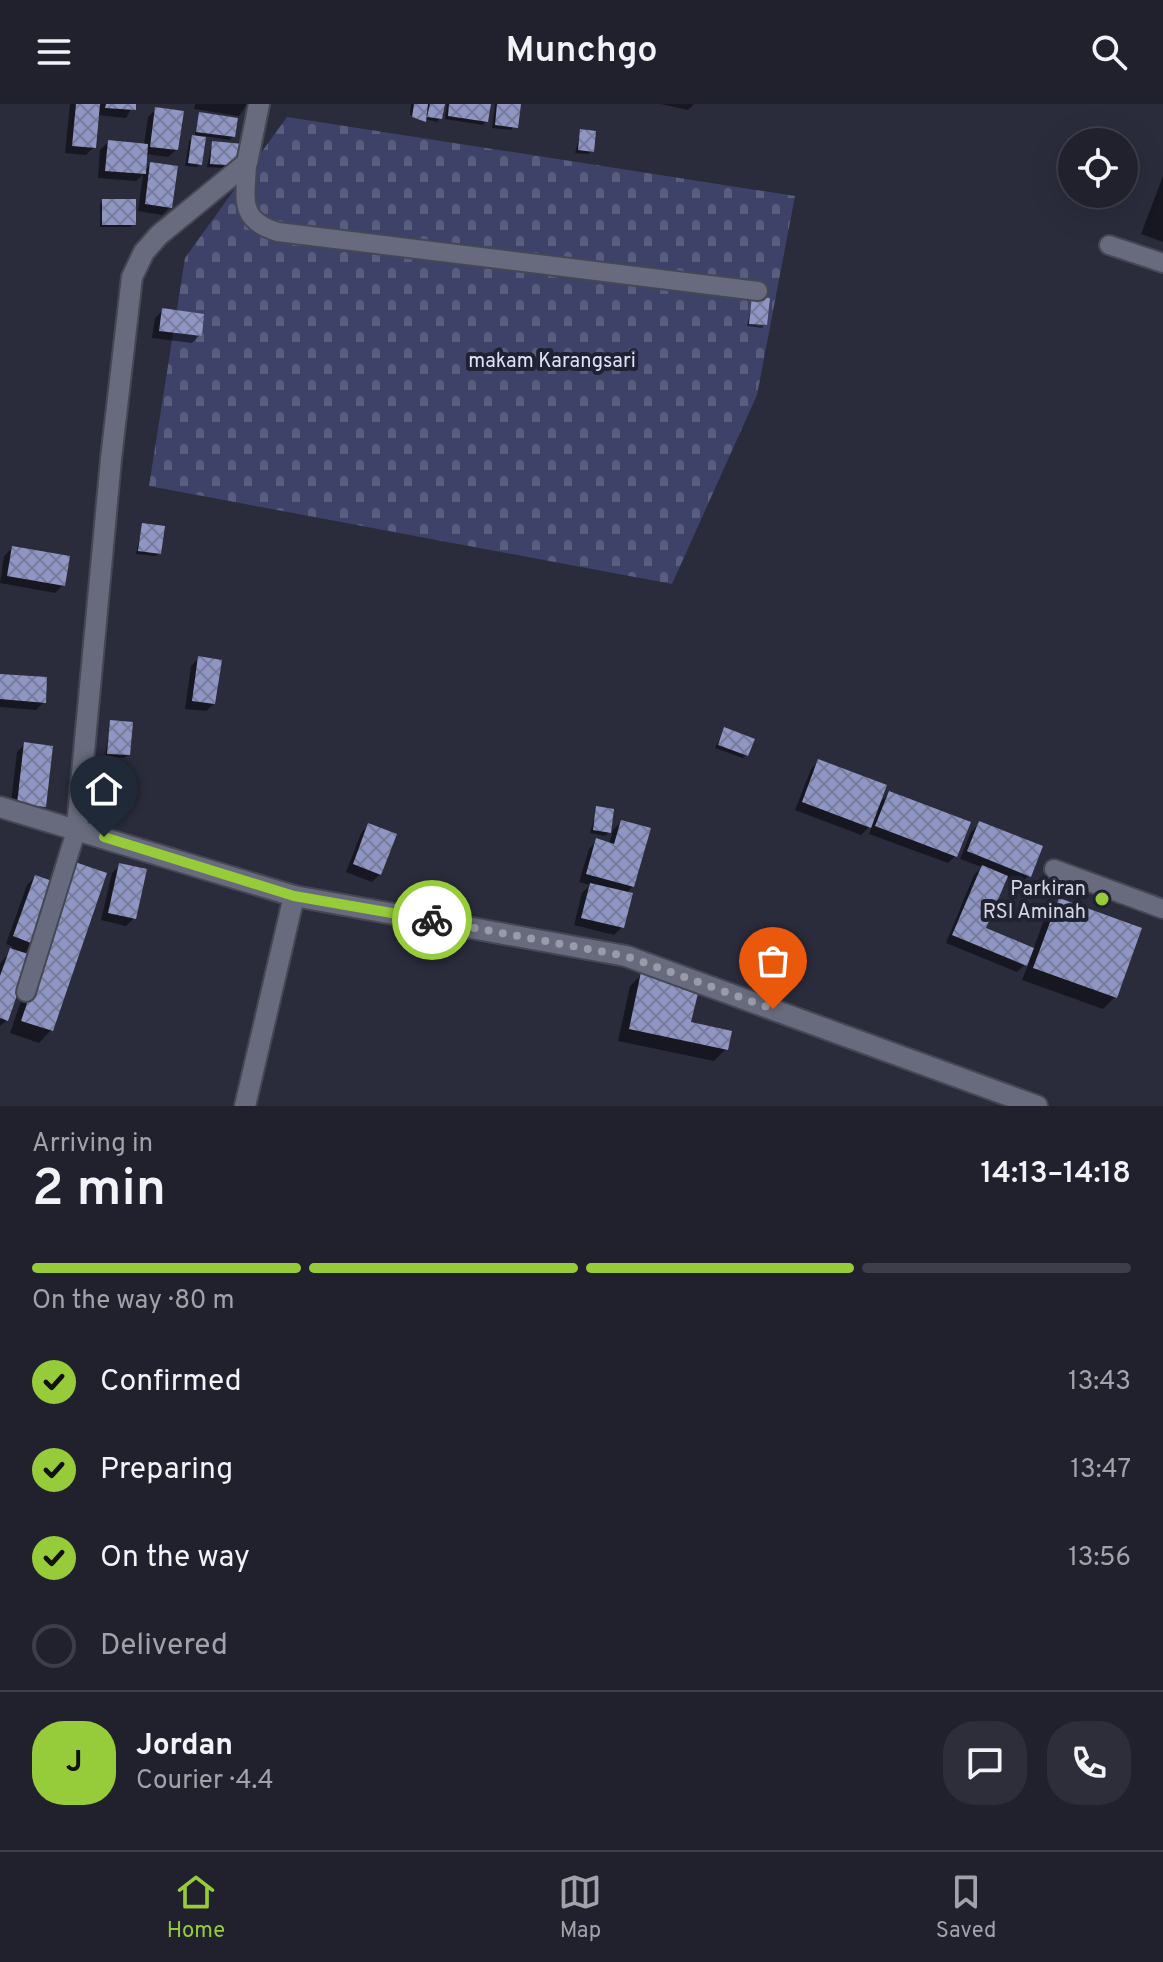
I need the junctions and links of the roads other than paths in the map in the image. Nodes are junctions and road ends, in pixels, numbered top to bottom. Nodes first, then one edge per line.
1 (259, 104) edge
2 (247, 163) junction
3 (1109, 245) dead end
4 (1163, 263) edge
5 (758, 291) dead end
6 (0, 807) edge
7 (77, 828) junction
8 (1054, 869) dead end
9 (294, 896) junction
10 (1163, 909) edge
11 (26, 992) dead end
12 (245, 1106) edge
13 (1037, 1106) edge

1 - 2 street
2 - 5 lane
2 - 7 street
3 - 4 lane
6 - 7 street
7 - 9 street
7 - 11 lane
8 - 10 lane
9 - 12 street
9 - 13 street

